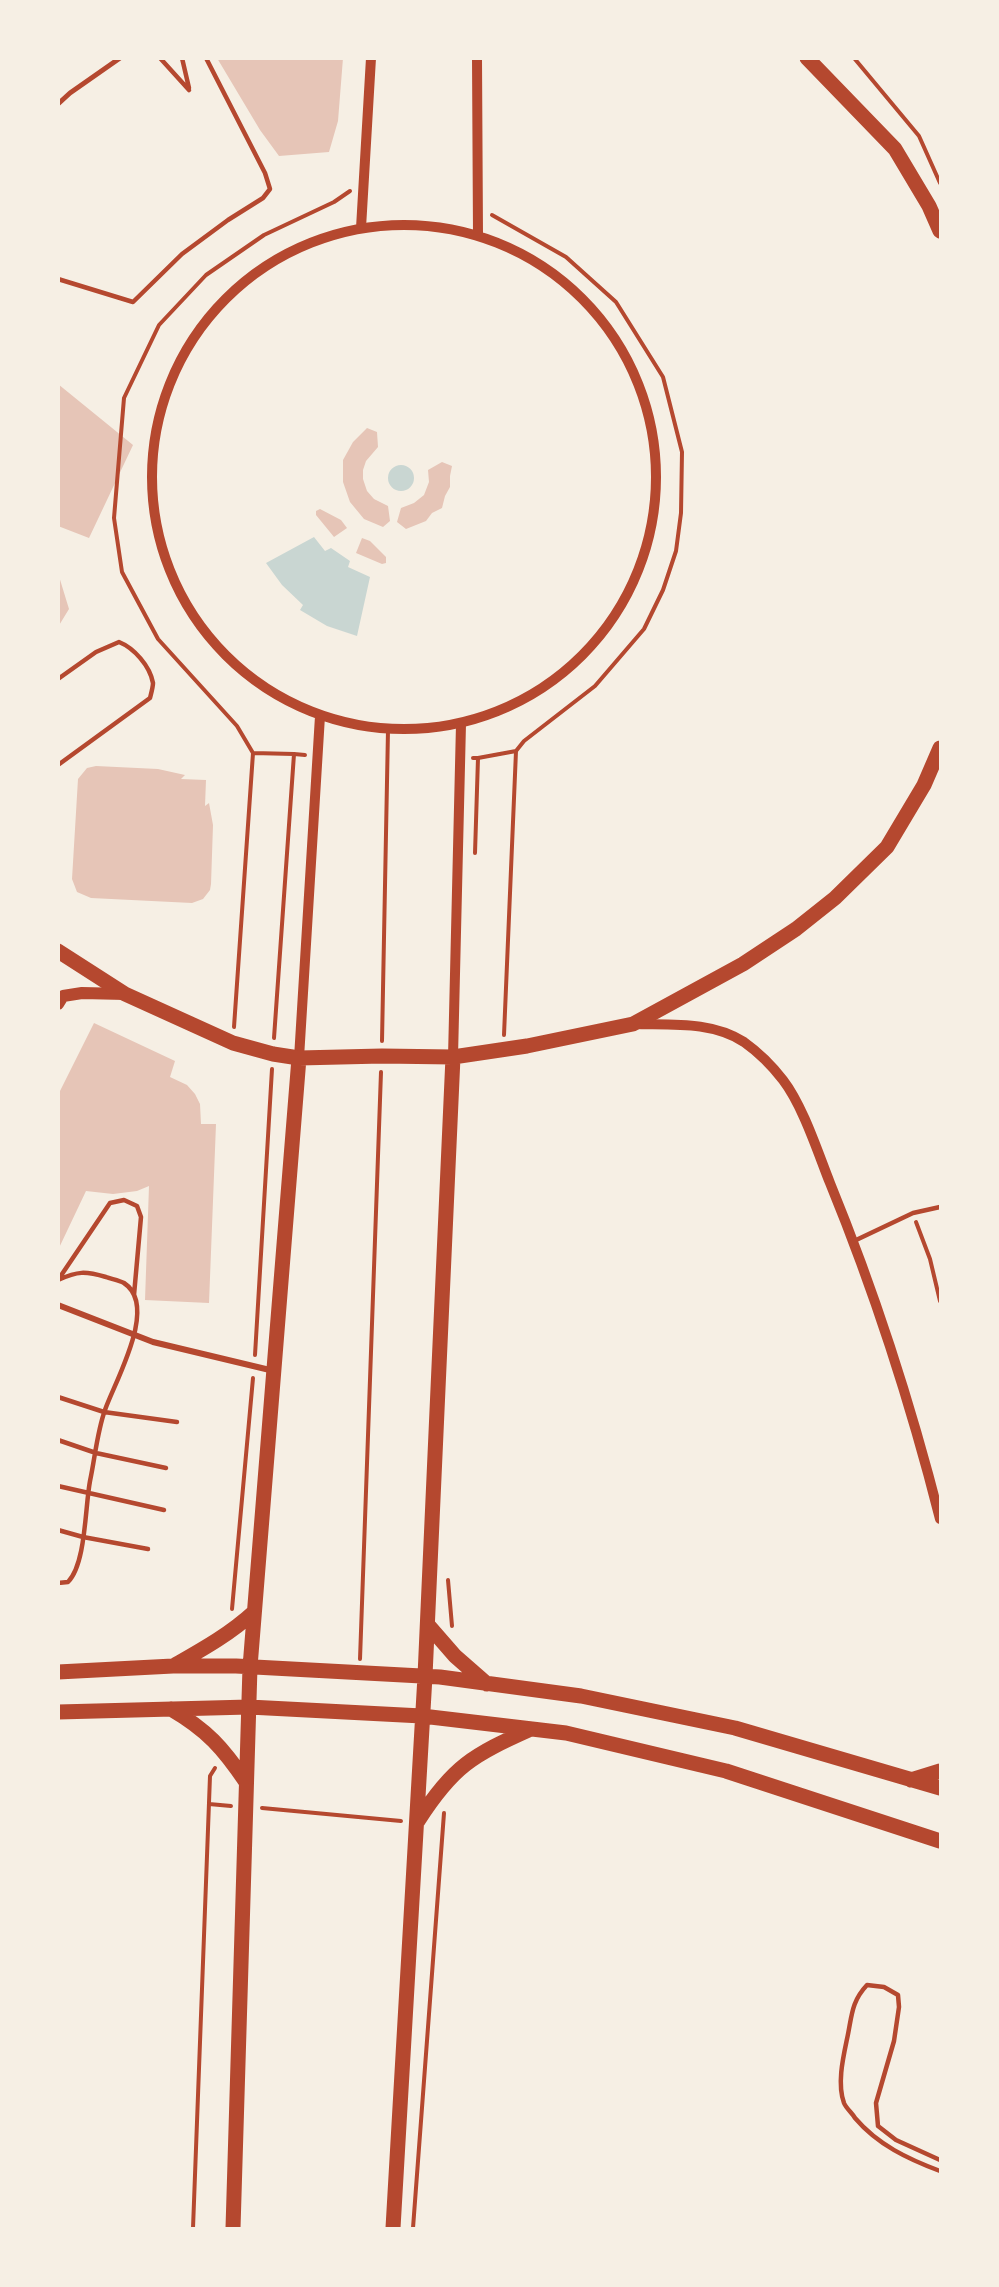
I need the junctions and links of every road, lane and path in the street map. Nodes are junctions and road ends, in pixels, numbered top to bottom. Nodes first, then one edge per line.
1 (120, 58) edge
2 (160, 58) edge
3 (182, 58) edge
4 (206, 58) edge
5 (371, 58) edge
6 (477, 58) edge
7 (807, 58) edge
8 (854, 58) edge
9 (58, 104) edge
10 (364, 181) junction
11 (940, 183) edge
12 (492, 214) dead end
13 (361, 228) junction
14 (940, 231) edge
15 (478, 235) junction
16 (58, 279) edge
17 (58, 679) edge
18 (320, 716) junction
19 (461, 724) junction
20 (388, 730) junction
21 (940, 748) edge
22 (516, 751) junction
23 (253, 753) junction
24 (294, 754) junction
25 (318, 757) junction
26 (478, 758) dead end
27 (58, 765) edge
28 (58, 951) edge
29 (125, 994) junction
30 (58, 1004) edge
31 (633, 1024) junction
32 (233, 1042) junction
33 (503, 1049) junction
34 (273, 1054) junction
35 (382, 1056) junction
36 (453, 1057) junction
37 (299, 1058) junction
38 (940, 1207) edge
39 (913, 1213) junction
40 (854, 1241) junction
41 (58, 1280) edge
42 (134, 1295) junction
43 (940, 1301) edge
44 (58, 1305) edge
45 (135, 1335) junction
46 (254, 1365) junction
47 (275, 1371) junction
48 (58, 1396) edge
49 (104, 1412) junction
50 (177, 1422) dead end
51 (58, 1440) edge
52 (96, 1453) junction
53 (166, 1468) dead end
54 (58, 1486) edge
55 (87, 1494) junction
56 (164, 1510) dead end
57 (940, 1519) edge
58 (58, 1530) edge
59 (83, 1537) junction
60 (148, 1549) dead end
61 (58, 1583) edge
62 (254, 1612) junction
63 (428, 1625) junction
64 (237, 1628) junction
65 (173, 1666) junction
66 (250, 1667) junction
67 (58, 1672) edge
68 (360, 1674) junction
69 (425, 1676) junction
70 (487, 1683) junction
71 (249, 1707) junction
72 (171, 1709) junction
73 (58, 1712) edge
74 (422, 1716) junction
75 (531, 1729) junction
76 (227, 1753) junction
77 (940, 1771) edge
78 (911, 1780) junction
79 (246, 1782) junction
80 (940, 1788) edge
81 (209, 1804) junction
82 (246, 1807) junction
83 (444, 1820) dead end
84 (417, 1822) junction
85 (940, 1841) edge
86 (940, 2160) edge
87 (940, 2171) edge
88 (193, 2229) edge
89 (233, 2229) edge
90 (393, 2229) edge

1 - 9 street
2 - 3 lane
4 - 16 lane
5 - 10 street
6 - 15 street
7 - 14 main road
8 - 11 path
10 - 13 street
10 - 23 path
12 - 22 path
13 - 15 street
13 - 18 street
15 - 19 street
17 - 27 lane
18 - 20 street
18 - 25 street
19 - 20 street
19 - 36 street
20 - 35 path
21 - 31 main road
22 - 26 path
22 - 33 path
23 - 24 path
23 - 32 path
24 - 25 path
24 - 34 path
25 - 37 street
28 - 29 main road
29 - 30 main road
29 - 32 main road
31 - 33 main road
31 - 40 street
32 - 34 main road
33 - 36 main road
34 - 37 main road
34 - 46 path
35 - 36 main road
35 - 37 main road
35 - 68 path
36 - 63 main road
37 - 47 main road
38 - 39 lane
39 - 40 lane
39 - 43 path
40 - 57 street
41 - 42 lane
41 - 42 lane
42 - 45 lane
44 - 45 street
45 - 46 street
45 - 49 lane
46 - 47 street
46 - 64 path
47 - 62 main road
48 - 49 lane
49 - 50 lane
49 - 52 lane
51 - 52 lane
52 - 53 lane
52 - 55 lane
54 - 55 lane
55 - 56 lane
55 - 59 lane
58 - 59 lane
59 - 60 lane
59 - 61 lane
62 - 64 main road
62 - 66 main road
63 - 69 main road
63 - 70 main road
64 - 65 main road
65 - 66 main road
65 - 67 main road
66 - 68 main road
66 - 71 main road
68 - 69 main road
69 - 70 main road
69 - 74 main road
70 - 78 main road
71 - 72 main road
71 - 74 main road
71 - 79 main road
72 - 73 main road
72 - 76 main road
74 - 75 main road
74 - 84 main road
75 - 84 main road
75 - 85 main road
76 - 79 main road
76 - 81 path
77 - 78 main road
78 - 80 main road
79 - 82 main road
81 - 82 path
81 - 88 path
82 - 84 path
82 - 89 main road
83 - 84 path
84 - 90 main road
86 - 87 lane

